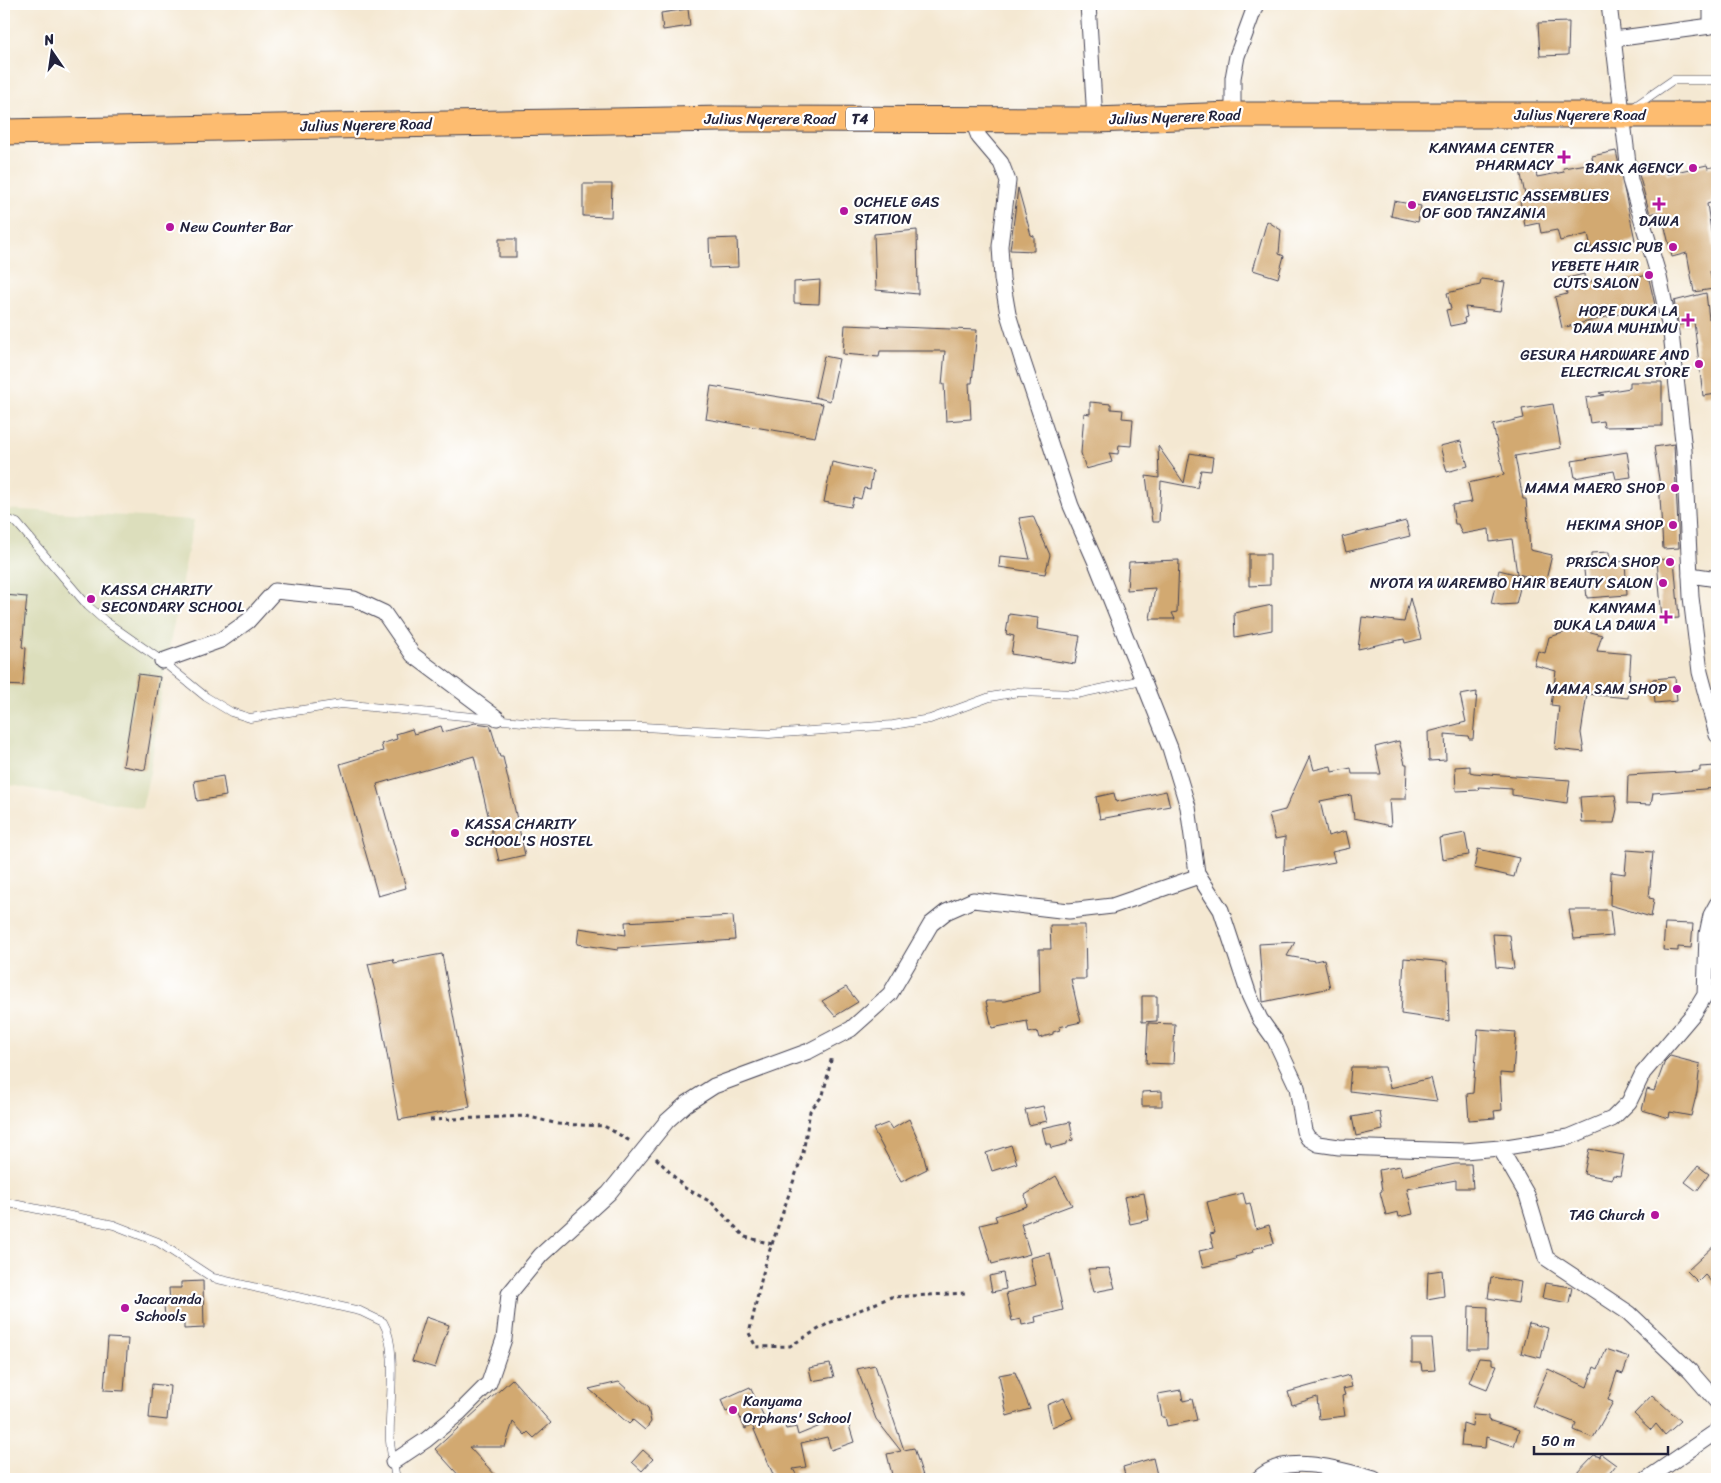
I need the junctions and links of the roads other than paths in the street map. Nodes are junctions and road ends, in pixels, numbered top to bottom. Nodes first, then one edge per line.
1 (1088, 4) edge
2 (1256, 4) edge
3 (1609, 4) edge
4 (1711, 4) edge
5 (1614, 39) junction
6 (1717, 80) edge
7 (1233, 115) junction
8 (1622, 115) junction
9 (1717, 115) edge
10 (972, 119) junction
11 (1095, 120) junction
12 (4, 132) edge
13 (4, 518) edge
14 (1690, 575) junction
15 (1717, 579) edge
16 (162, 661) junction
17 (1142, 680) junction
18 (497, 718) junction
19 (1717, 735) edge
20 (1199, 876) junction
21 (1717, 904) edge
22 (1500, 1148) junction
23 (4, 1202) edge
24 (1717, 1402) edge
25 (1717, 1431) edge
26 (393, 1462) junction
27 (396, 1479) edge
28 (1258, 1479) edge
29 (1374, 1479) edge
30 (1647, 1479) edge

1 - 11 street
2 - 7 street
3 - 5 street
4 - 5 street
5 - 8 street
6 - 8 lane
7 - 8 highway, Julius Nyerere Road / T4
7 - 11 highway, Julius Nyerere Road / T4
8 - 9 highway, Julius Nyerere Road / T4
8 - 14 street
10 - 11 highway, Julius Nyerere Road / T4
10 - 12 highway, Julius Nyerere Road / T4
10 - 17 street
13 - 16 lane
14 - 15 street
14 - 19 street
16 - 18 lane
16 - 18 street
17 - 18 lane
17 - 20 street
20 - 22 street
20 - 26 street
21 - 22 street
22 - 24 street
23 - 26 lane
25 - 30 street
26 - 27 lane
28 - 29 street

